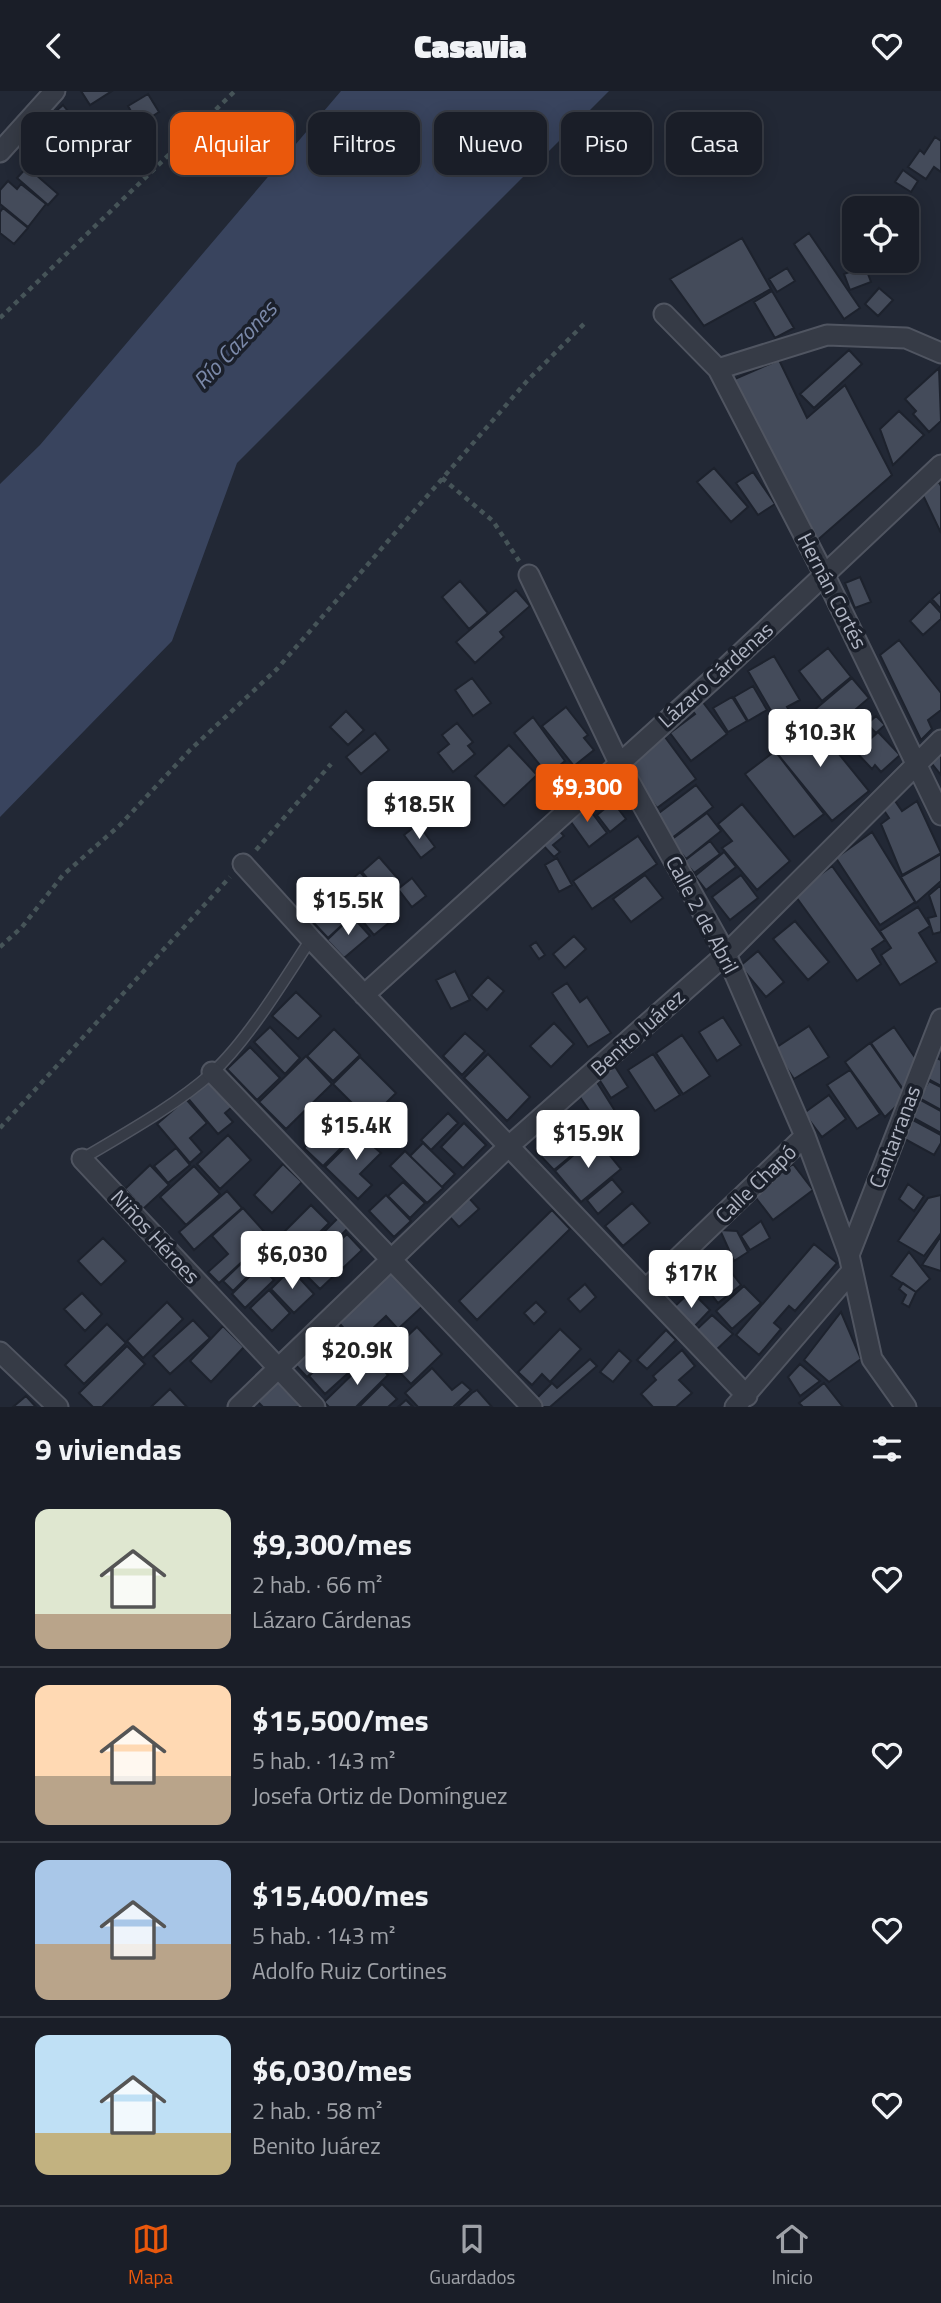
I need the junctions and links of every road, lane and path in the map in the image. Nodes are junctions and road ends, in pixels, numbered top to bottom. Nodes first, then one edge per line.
1 (55, 91) edge
2 (235, 91) edge
3 (0, 152) edge
4 (664, 314) dead end
5 (0, 318) edge
6 (586, 322) dead end
7 (941, 353) edge
8 (718, 369) junction
9 (941, 465) edge
10 (442, 478) junction
11 (529, 575) joint
12 (825, 576) junction
13 (941, 740) edge
14 (918, 762) junction
15 (618, 763) junction
16 (331, 764) dead end
17 (941, 815) edge
18 (243, 864) junction
19 (311, 939) junction
20 (0, 947) edge
21 (726, 954) junction
22 (364, 995) junction
23 (941, 1019) edge
24 (212, 1072) junction
25 (0, 1128) edge
26 (805, 1136) junction
27 (509, 1146) junction
28 (82, 1159) joint
29 (394, 1259) junction
30 (850, 1263) junction
31 (646, 1289) junction
32 (0, 1352) edge
33 (277, 1367) junction
34 (741, 1401) edge
35 (58, 1407) edge
36 (238, 1407) edge
37 (315, 1407) edge
38 (531, 1407) edge
39 (906, 1407) edge

1 - 3 street
2 - 5 path
4 - 8 street, Hernán Cortés
6 - 10 path
7 - 8 street
8 - 12 street, Hernán Cortés
9 - 12 street, Lázaro Cárdenas
10 - 11 path
10 - 20 path
11 - 15 street, Calle 2 de Abril
12 - 14 street, Hernán Cortés
12 - 15 street, Lázaro Cárdenas
13 - 14 street, Benito Juárez
14 - 17 street, Hernán Cortés
14 - 21 street, Benito Juárez
15 - 21 street, Calle 2 de Abril
15 - 22 street, Lázaro Cárdenas
16 - 18 path
18 - 19 street
18 - 25 path
19 - 22 street
19 - 24 lane
21 - 26 street, Calle 2 de Abril
21 - 27 street, Benito Juárez
22 - 27 street
23 - 30 street, Cantarranas
24 - 28 lane
24 - 29 street
26 - 30 street, Calle 2 de Abril
26 - 31 street, Calle Chapó
27 - 29 street, Benito Juárez
27 - 31 street
28 - 33 street, Niños Héroes
29 - 33 street, Benito Juárez
29 - 38 street
30 - 34 street, Cantarranas
30 - 39 street, Calle 2 de Abril
31 - 34 street
32 - 35 street
33 - 36 street, Benito Juárez
33 - 37 street, Niños Héroes

